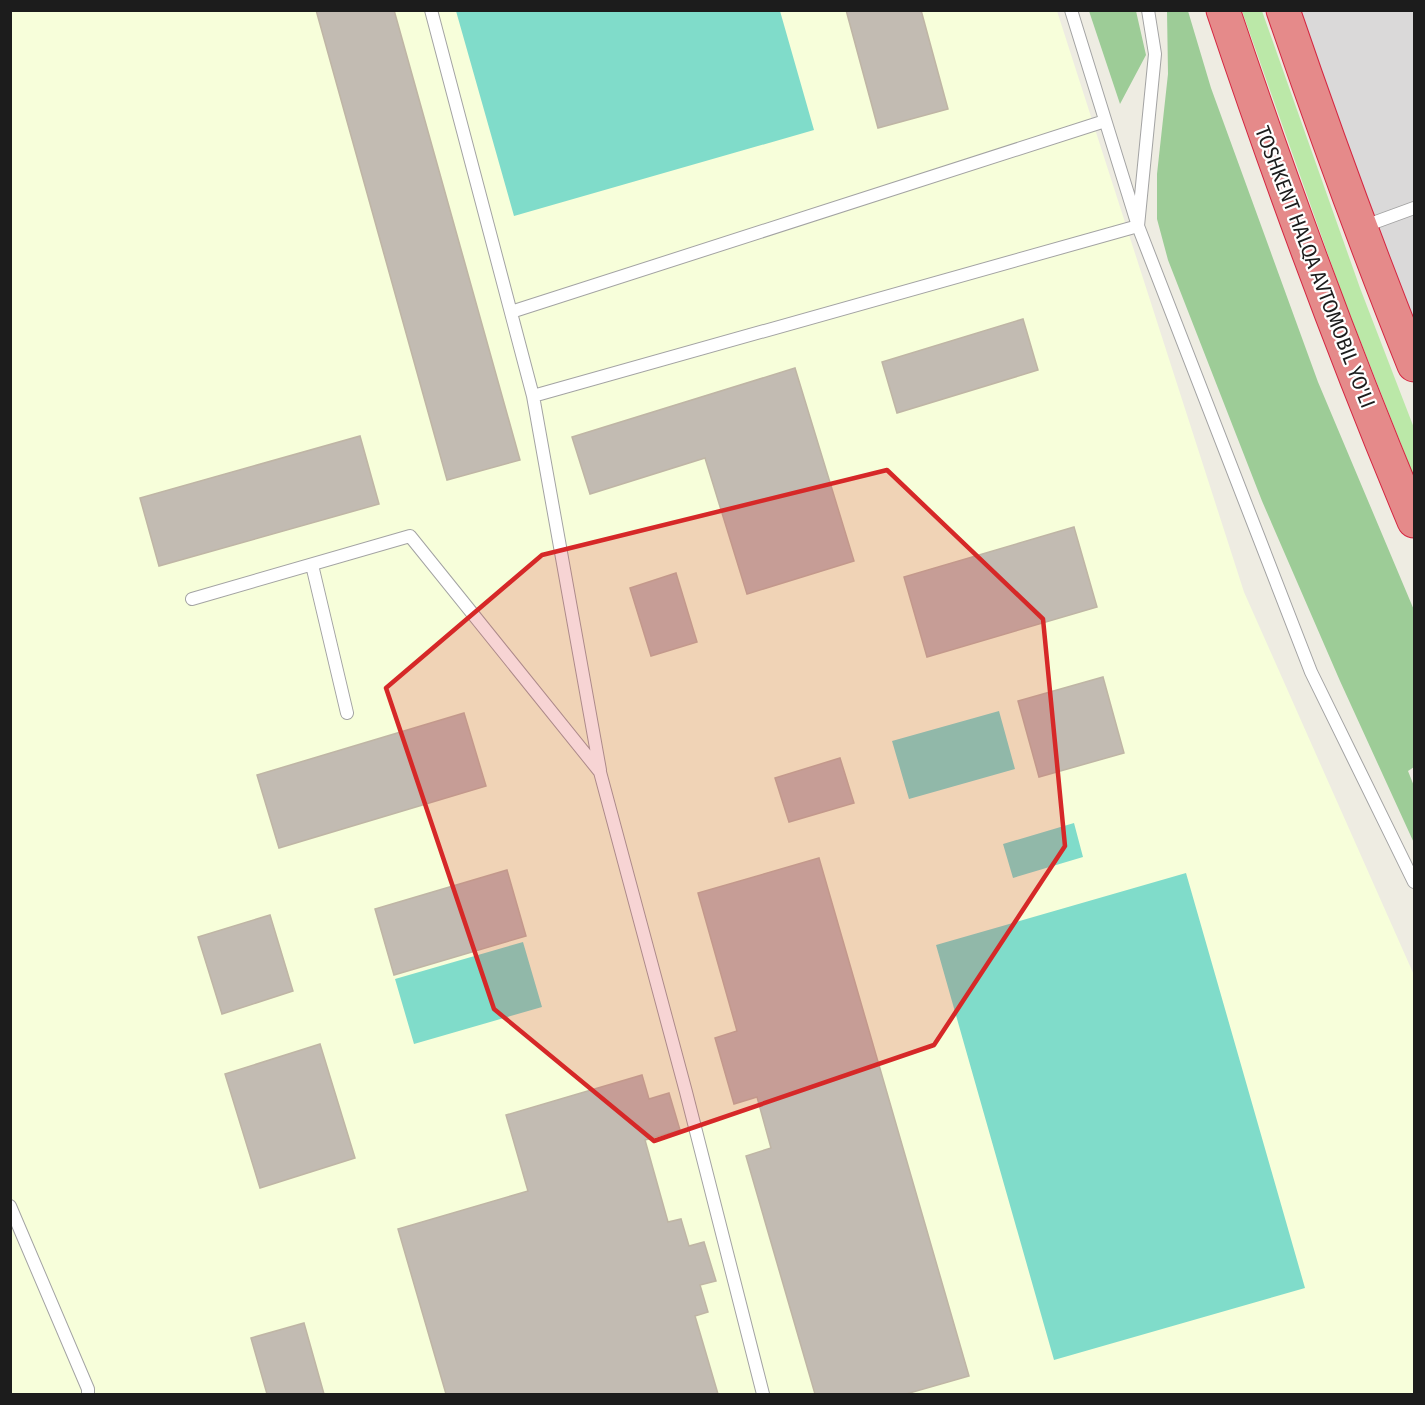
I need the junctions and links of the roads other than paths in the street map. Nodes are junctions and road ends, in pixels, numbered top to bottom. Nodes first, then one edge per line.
1 (431, 10) edge
2 (1071, 10) edge
3 (1148, 10) edge
4 (1223, 10) edge
5 (1283, 10) edge
6 (1105, 121) junction
7 (1414, 208) edge
8 (1138, 226) junction
9 (1361, 227) junction
10 (512, 312) junction
11 (1414, 364) edge
12 (533, 396) junction
13 (1414, 521) edge
14 (312, 565) junction
15 (192, 598) dead end
16 (347, 712) dead end
17 (600, 772) junction
18 (1414, 882) edge
19 (10, 1206) edge
20 (88, 1395) edge
21 (763, 1395) edge

1 - 10 lane
2 - 6 lane
3 - 8 lane
4 - 13 highway, TOSHKENT HALQA AVTOMOBIL YO'LI
5 - 9 highway
6 - 8 lane
6 - 10 lane
7 - 9 lane
8 - 12 lane
8 - 18 lane
9 - 11 highway
10 - 12 lane
12 - 17 lane
14 - 15 lane
14 - 16 lane
14 - 17 lane
17 - 21 lane
19 - 20 lane

